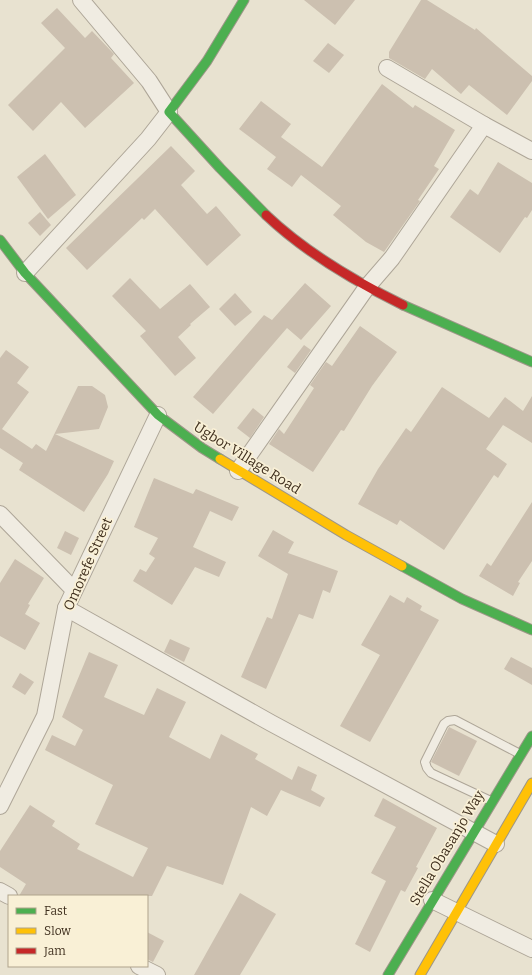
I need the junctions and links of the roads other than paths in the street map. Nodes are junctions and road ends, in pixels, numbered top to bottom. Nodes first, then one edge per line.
1 (81, 0) edge
2 (244, 0) edge
3 (387, 68) dead end
4 (169, 112) junction
5 (484, 126) junction
6 (532, 151) edge
7 (0, 240) edge
8 (25, 273) junction
9 (367, 287) junction
10 (532, 362) edge
11 (158, 415) junction
12 (238, 471) junction
13 (0, 514) edge
14 (74, 590) junction
15 (66, 608) junction
16 (532, 630) edge
17 (532, 736) edge
18 (520, 754) junction
19 (532, 783) edge
20 (492, 801) junction
21 (0, 806) edge
22 (474, 832) junction
23 (496, 844) junction
24 (432, 900) junction
25 (456, 911) junction
26 (532, 949) edge
27 (141, 967) edge
28 (157, 975) edge
29 (388, 975) edge
30 (420, 975) edge

1 - 4 street
2 - 4 street
3 - 5 street
4 - 8 street
4 - 9 street
5 - 6 street
5 - 9 street
7 - 8 street, Ugbor Village Road
8 - 11 street, Ugbor Village Road
9 - 10 street
9 - 12 street
11 - 12 street, Ugbor Village Road
11 - 14 street, Omorefe Street
12 - 16 street, Ugbor Village Road
13 - 14 street
14 - 15 street, Omorefe Street
15 - 21 street, Omorefe Street
15 - 22 street
17 - 18 street, Stella Obasanjo Way
18 - 20 street, Stella Obasanjo Way
18 - 20 lane
19 - 23 street
20 - 22 street, Stella Obasanjo Way
22 - 23 street
22 - 24 street, Stella Obasanjo Way
23 - 25 street
24 - 25 street
24 - 29 street, Stella Obasanjo Way
25 - 26 street
25 - 30 street
27 - 28 street

